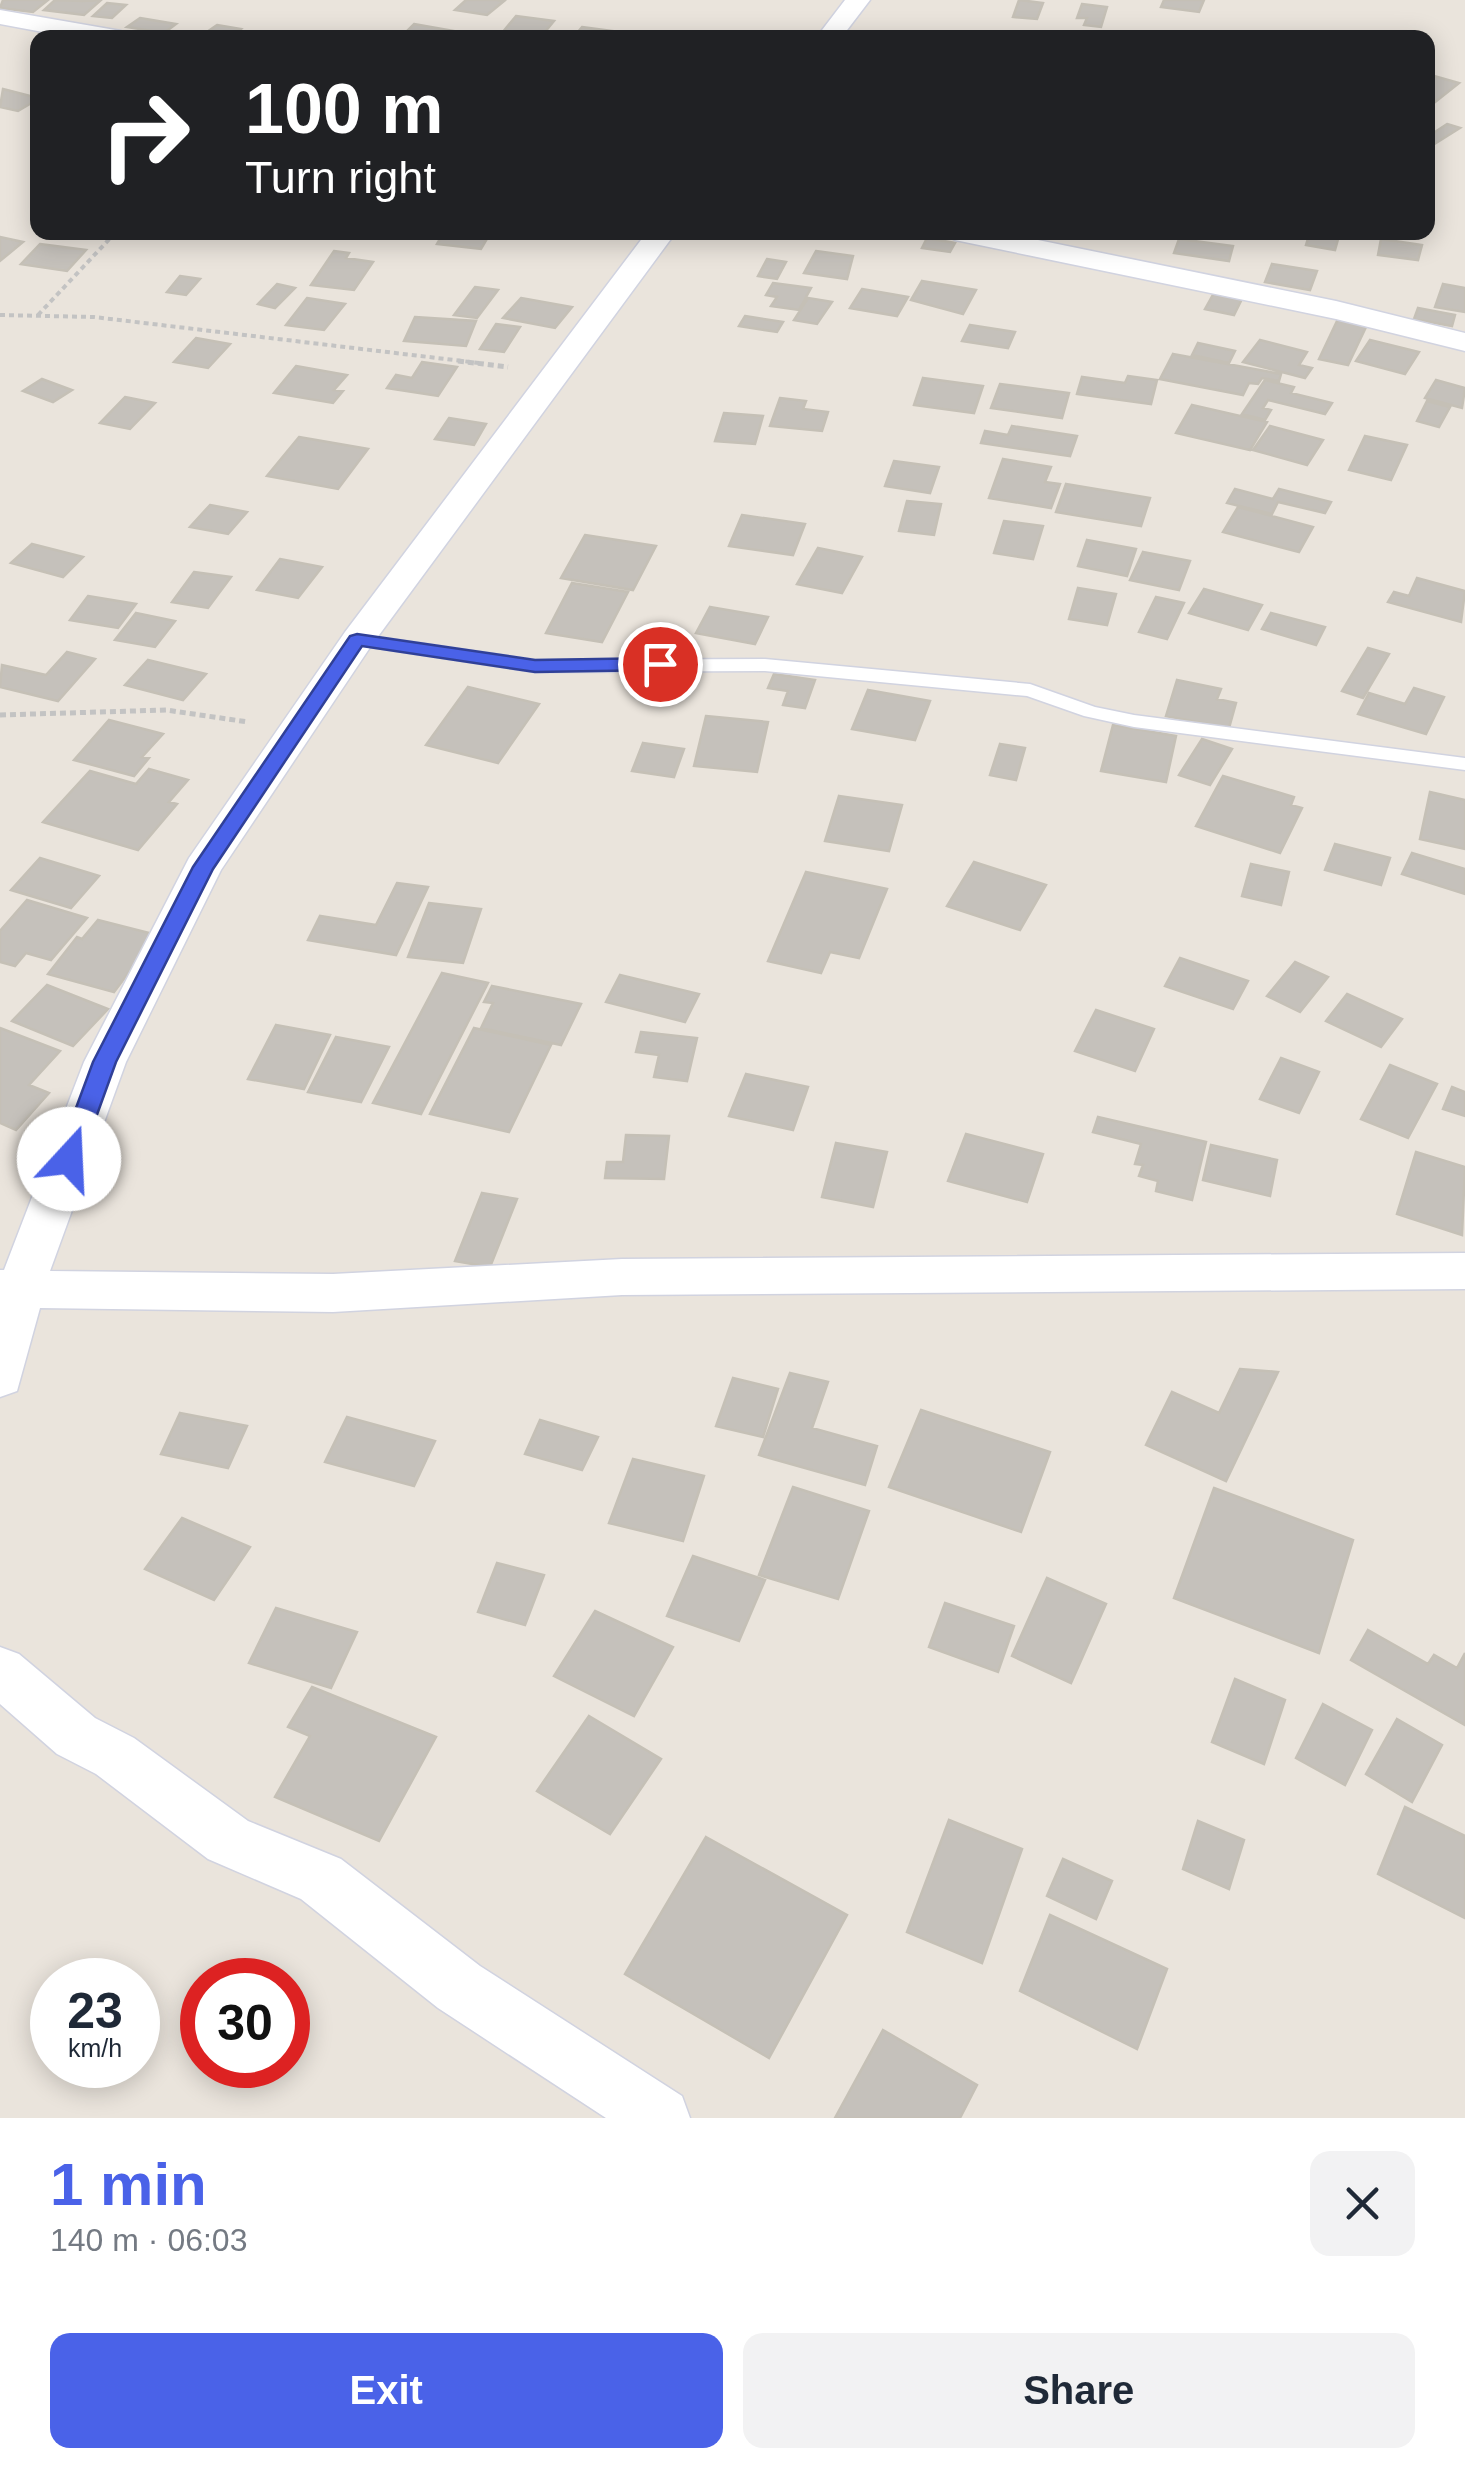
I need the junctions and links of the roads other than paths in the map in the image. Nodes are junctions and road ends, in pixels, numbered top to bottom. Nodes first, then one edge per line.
1 (858, 0) edge
2 (0, 17) edge
3 (74, 30) edge
4 (834, 30) edge
5 (656, 240) edge
6 (994, 240) edge
7 (1465, 342) edge
8 (357, 640) junction
9 (1465, 764) edge
10 (1465, 1272) edge
11 (11, 1288) edge
12 (0, 1376) edge
13 (0, 1671) edge
14 (660, 2118) edge

1 - 4 street
2 - 3 street
5 - 8 street
6 - 7 street
8 - 9 lane
8 - 11 street
10 - 11 street
11 - 12 street
13 - 14 street

